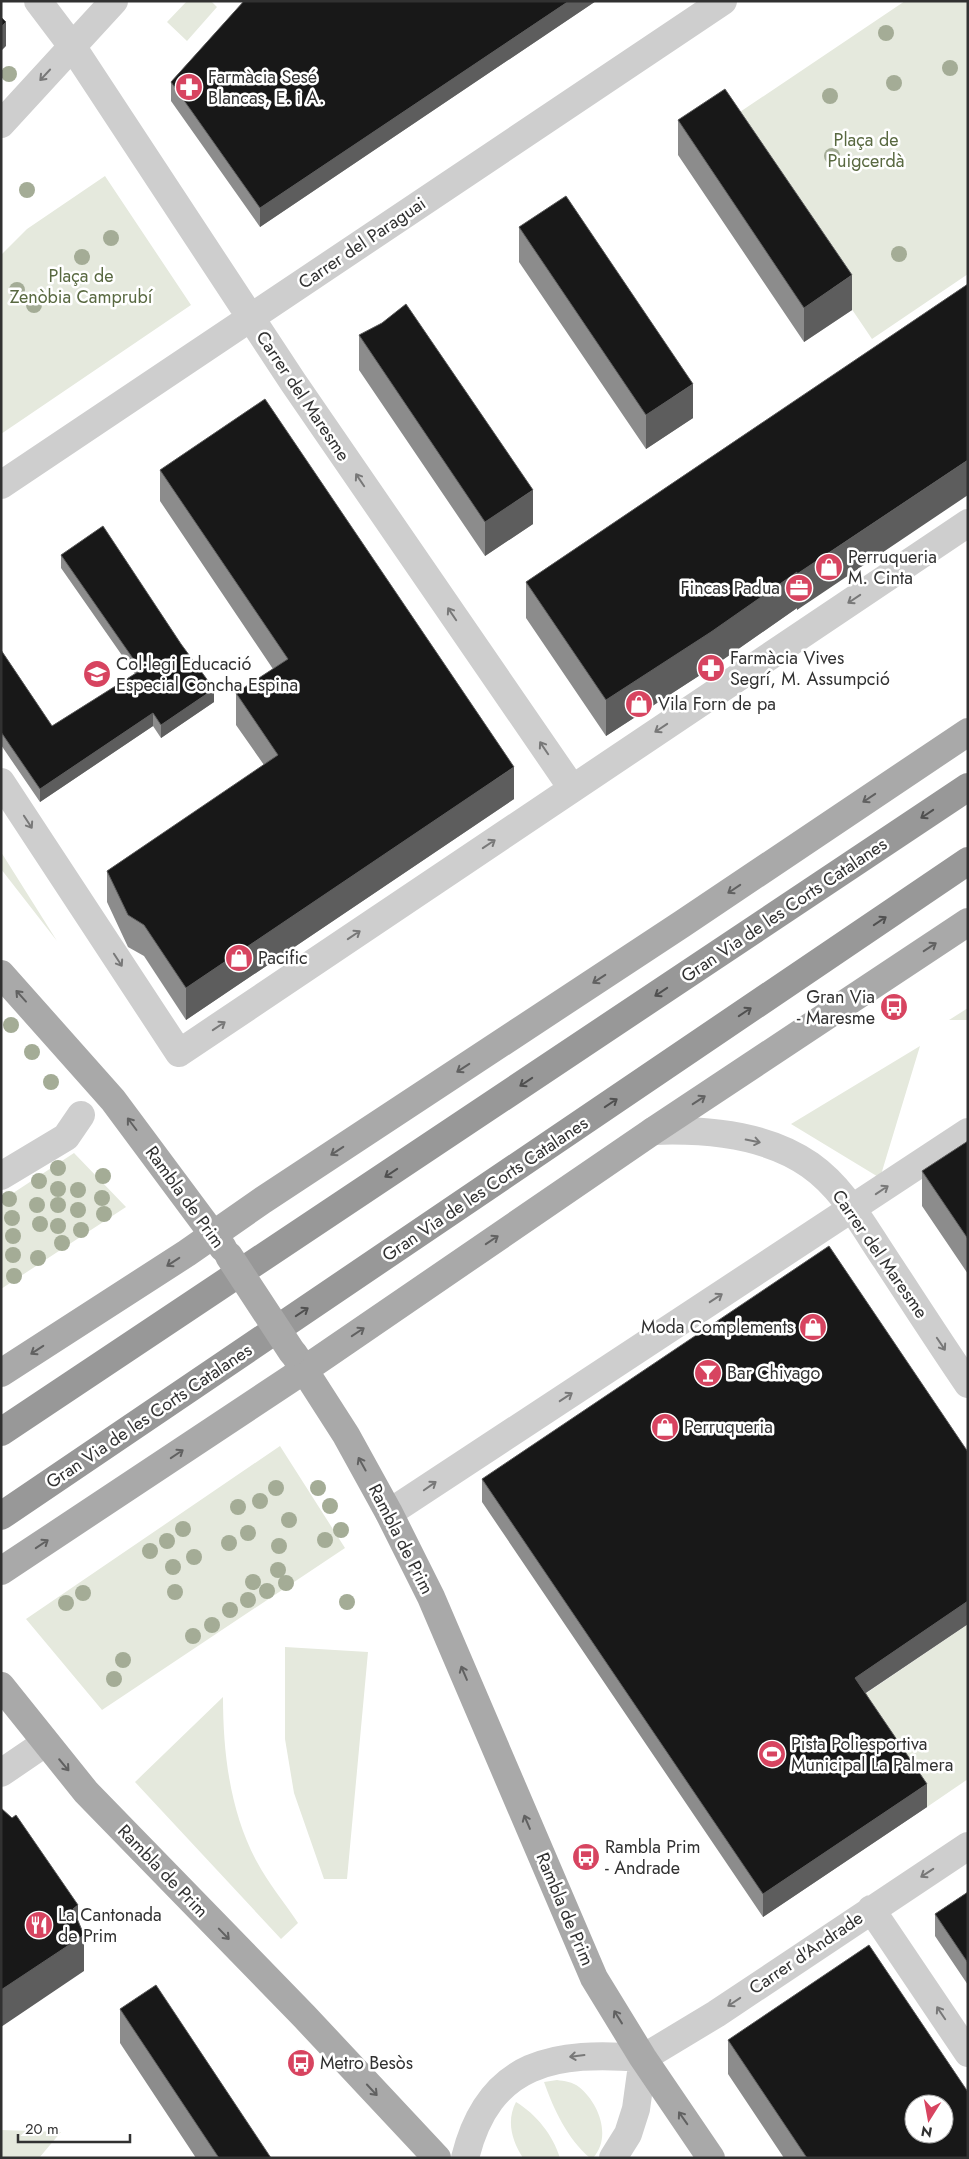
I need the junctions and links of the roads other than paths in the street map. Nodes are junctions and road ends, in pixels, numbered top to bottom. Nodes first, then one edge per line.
1 (38, 1) edge
2 (114, 1) edge
3 (723, 1) edge
4 (72, 46) junction
5 (1, 124) edge
6 (250, 318) junction
7 (1, 485) edge
8 (968, 524) edge
9 (968, 732) edge
10 (1, 782) edge
11 (968, 787) edge
12 (572, 788) junction
13 (968, 861) edge
14 (968, 922) edge
15 (1, 974) edge
16 (81, 1115) dead end
17 (653, 1131) junction
18 (968, 1132) edge
19 (1, 1176) edge
20 (852, 1210) junction
21 (213, 1234) junction
22 (298, 1361) junction
23 (1, 1373) edge
24 (968, 1384) edge
25 (1, 1432) edge
26 (390, 1513) junction
27 (1, 1516) edge
28 (1, 1571) edge
29 (1, 1686) edge
30 (45, 1743) junction
31 (1, 1772) edge
32 (968, 1846) edge
33 (871, 1909) junction
34 (968, 2053) edge
35 (643, 2058) junction
36 (436, 2158) edge
37 (465, 2158) edge
38 (613, 2158) edge
39 (711, 2158) edge

1 - 4 street, Carrer del Maresme
2 - 4 street
3 - 6 street, Carrer del Paraguai
4 -> 5 street
4 - 6 street, Carrer del Maresme
6 - 7 street, Carrer del Paraguai
12 -> 6 street, Carrer del Maresme
8 -> 12 street
9 -> 21 main road
10 -> 12 street
11 -> 25 highway, Gran Via de les Corts Catalanes
27 -> 13 highway, Gran Via de les Corts Catalanes
17 -> 14 main road
21 -> 15 main road, Rambla de Prim
16 - 19 street
17 -> 20 street, Carrer del Maresme
22 -> 17 main road
20 -> 18 street
20 -> 24 street, Carrer del Maresme
26 -> 20 street
21 - 22 main road, Rambla de Prim, bridge
21 -> 23 main road
26 -> 22 main road, Rambla de Prim
28 -> 22 main road
35 -> 26 main road, Rambla de Prim
29 - 30 main road, Rambla de Prim
30 - 31 street
30 -> 36 main road, Rambla de Prim
32 -> 33 street, Carrer d'Andrade
34 -> 33 street
33 -> 35 street, Carrer d'Andrade
35 -> 37 street
35 - 38 street
39 -> 35 main road, Rambla de Prim

